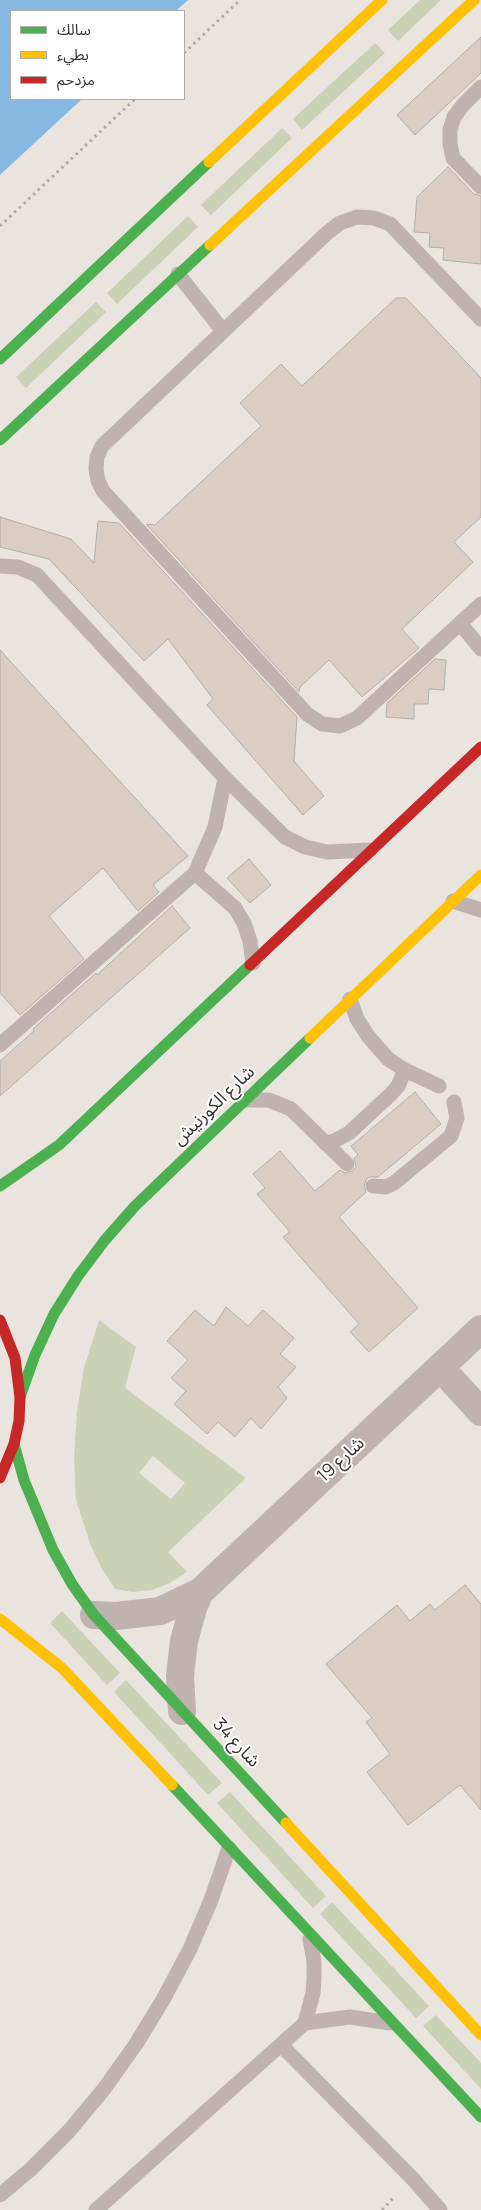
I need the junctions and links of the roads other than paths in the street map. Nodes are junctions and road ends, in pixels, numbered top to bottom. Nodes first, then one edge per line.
1 (382, 0) edge
2 (474, 0) edge
3 (481, 88) edge
4 (481, 187) edge
5 (178, 274) junction
6 (481, 320) edge
7 (223, 331) junction
8 (0, 359) edge
9 (0, 440) edge
10 (0, 566) edge
11 (481, 604) edge
12 (460, 624) junction
13 (481, 649) edge
14 (481, 748) edge
15 (225, 778) junction
16 (374, 849) junction
17 (194, 873) junction
18 (481, 875) edge
19 (453, 901) junction
20 (481, 910) edge
21 (252, 963) junction
22 (350, 999) junction
23 (0, 1045) edge
24 (405, 1070) junction
25 (439, 1086) dead end
26 (246, 1100) junction
27 (454, 1102) dead end
28 (325, 1143) junction
29 (347, 1164) dead end
30 (0, 1186) edge
31 (373, 1186) dead end
32 (0, 1320) edge
33 (481, 1329) edge
34 (440, 1367) junction
35 (20, 1398) junction
36 (481, 1412) edge
37 (14, 1444) junction
38 (0, 1478) edge
39 (200, 1592) junction
40 (94, 1615) junction
41 (0, 1619) edge
42 (182, 1710) junction
43 (230, 1848) junction
44 (308, 1932) junction
45 (305, 2023) junction
46 (394, 2024) junction
47 (481, 2034) edge
48 (281, 2045) junction
49 (481, 2117) edge
50 (0, 2195) edge
51 (96, 2210) edge
52 (440, 2210) edge

1 - 8 street
2 - 5 street
3 - 4 lane
5 - 7 lane
5 - 9 street
6 - 7 lane
7 - 12 lane
10 - 15 lane
11 - 12 lane
12 - 13 lane
14 - 16 street
15 - 16 lane
15 - 17 lane
16 - 21 street
17 - 21 lane
17 - 23 lane
18 - 19 street, شارع الكورنيش
19 - 20 lane
19 - 22 street, شارع الكورنيش
21 - 30 street
22 - 24 lane
22 - 26 street, شارع الكورنيش
24 - 25 lane
24 - 28 lane
26 - 28 lane
26 - 35 street, شارع الكورنيش
27 - 31 lane
28 - 29 lane
32 - 35 street
33 - 34 street, شارع 19
34 - 36 street
34 - 39 street, شارع 19
35 - 37 street
37 - 38 street
37 - 40 street, شارع 34
39 - 40 street, شارع 19
39 - 42 street, شارع 19
40 - 42 street, شارع 34
41 - 43 street
42 - 47 street, شارع 34
43 - 44 street
43 - 50 lane
44 - 45 lane
44 - 46 street
45 - 46 lane
45 - 48 lane
46 - 49 street
48 - 51 lane
48 - 52 lane

